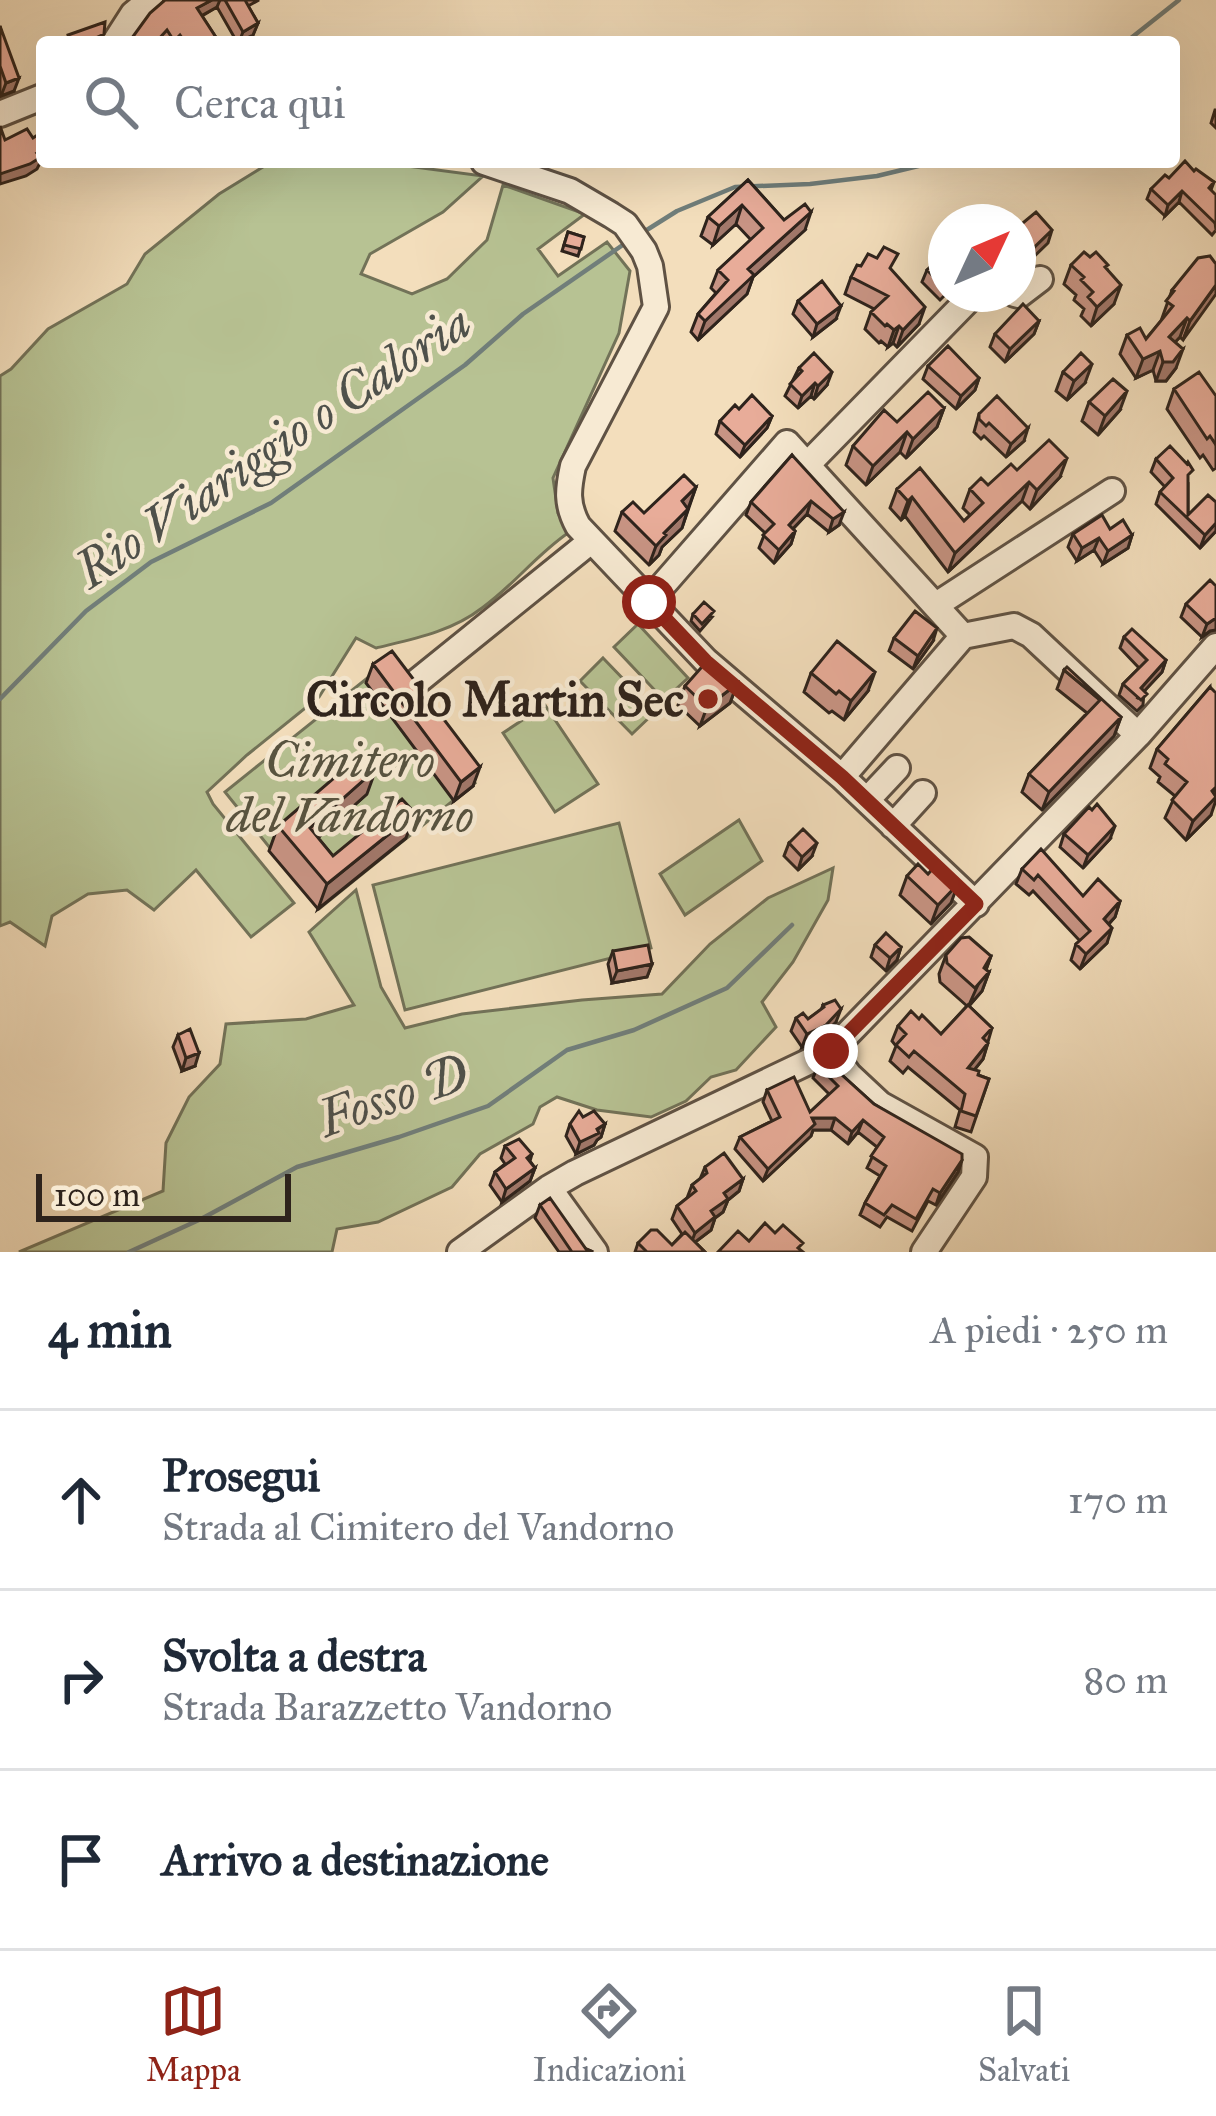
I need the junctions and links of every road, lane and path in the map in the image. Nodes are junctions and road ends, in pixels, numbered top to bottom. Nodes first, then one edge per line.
1 (151, 0) edge
2 (119, 36) edge
3 (36, 100) edge
4 (0, 114) edge
5 (502, 168) edge
6 (1040, 278) dead end
7 (1036, 281) edge
8 (956, 312) edge
9 (807, 465) junction
10 (1112, 491) dead end
11 (591, 541) junction
12 (649, 602) junction
13 (936, 605) junction
14 (963, 635) junction
15 (1216, 646) edge
16 (414, 684) edge
17 (1138, 736) junction
18 (897, 768) dead end
19 (842, 777) junction
20 (923, 793) dead end
21 (867, 800) junction
22 (893, 826) junction
23 (976, 904) junction
24 (831, 1051) junction
25 (549, 1188) junction
26 (460, 1252) edge
27 (596, 1252) edge
28 (924, 1252) edge

1 - 2 street
3 - 4 street
5 - 11 street
6 - 7 street
8 - 9 street
9 - 12 street
9 - 13 street
10 - 13 street
11 - 12 street
11 - 16 street
12 - 19 street
13 - 14 street
14 - 17 street
14 - 19 street
15 - 17 street
17 - 23 street
18 - 21 street
19 - 21 street
20 - 22 street
21 - 22 street
22 - 23 street
23 - 24 street
24 - 25 street
24 - 28 street
25 - 26 street
25 - 27 street

